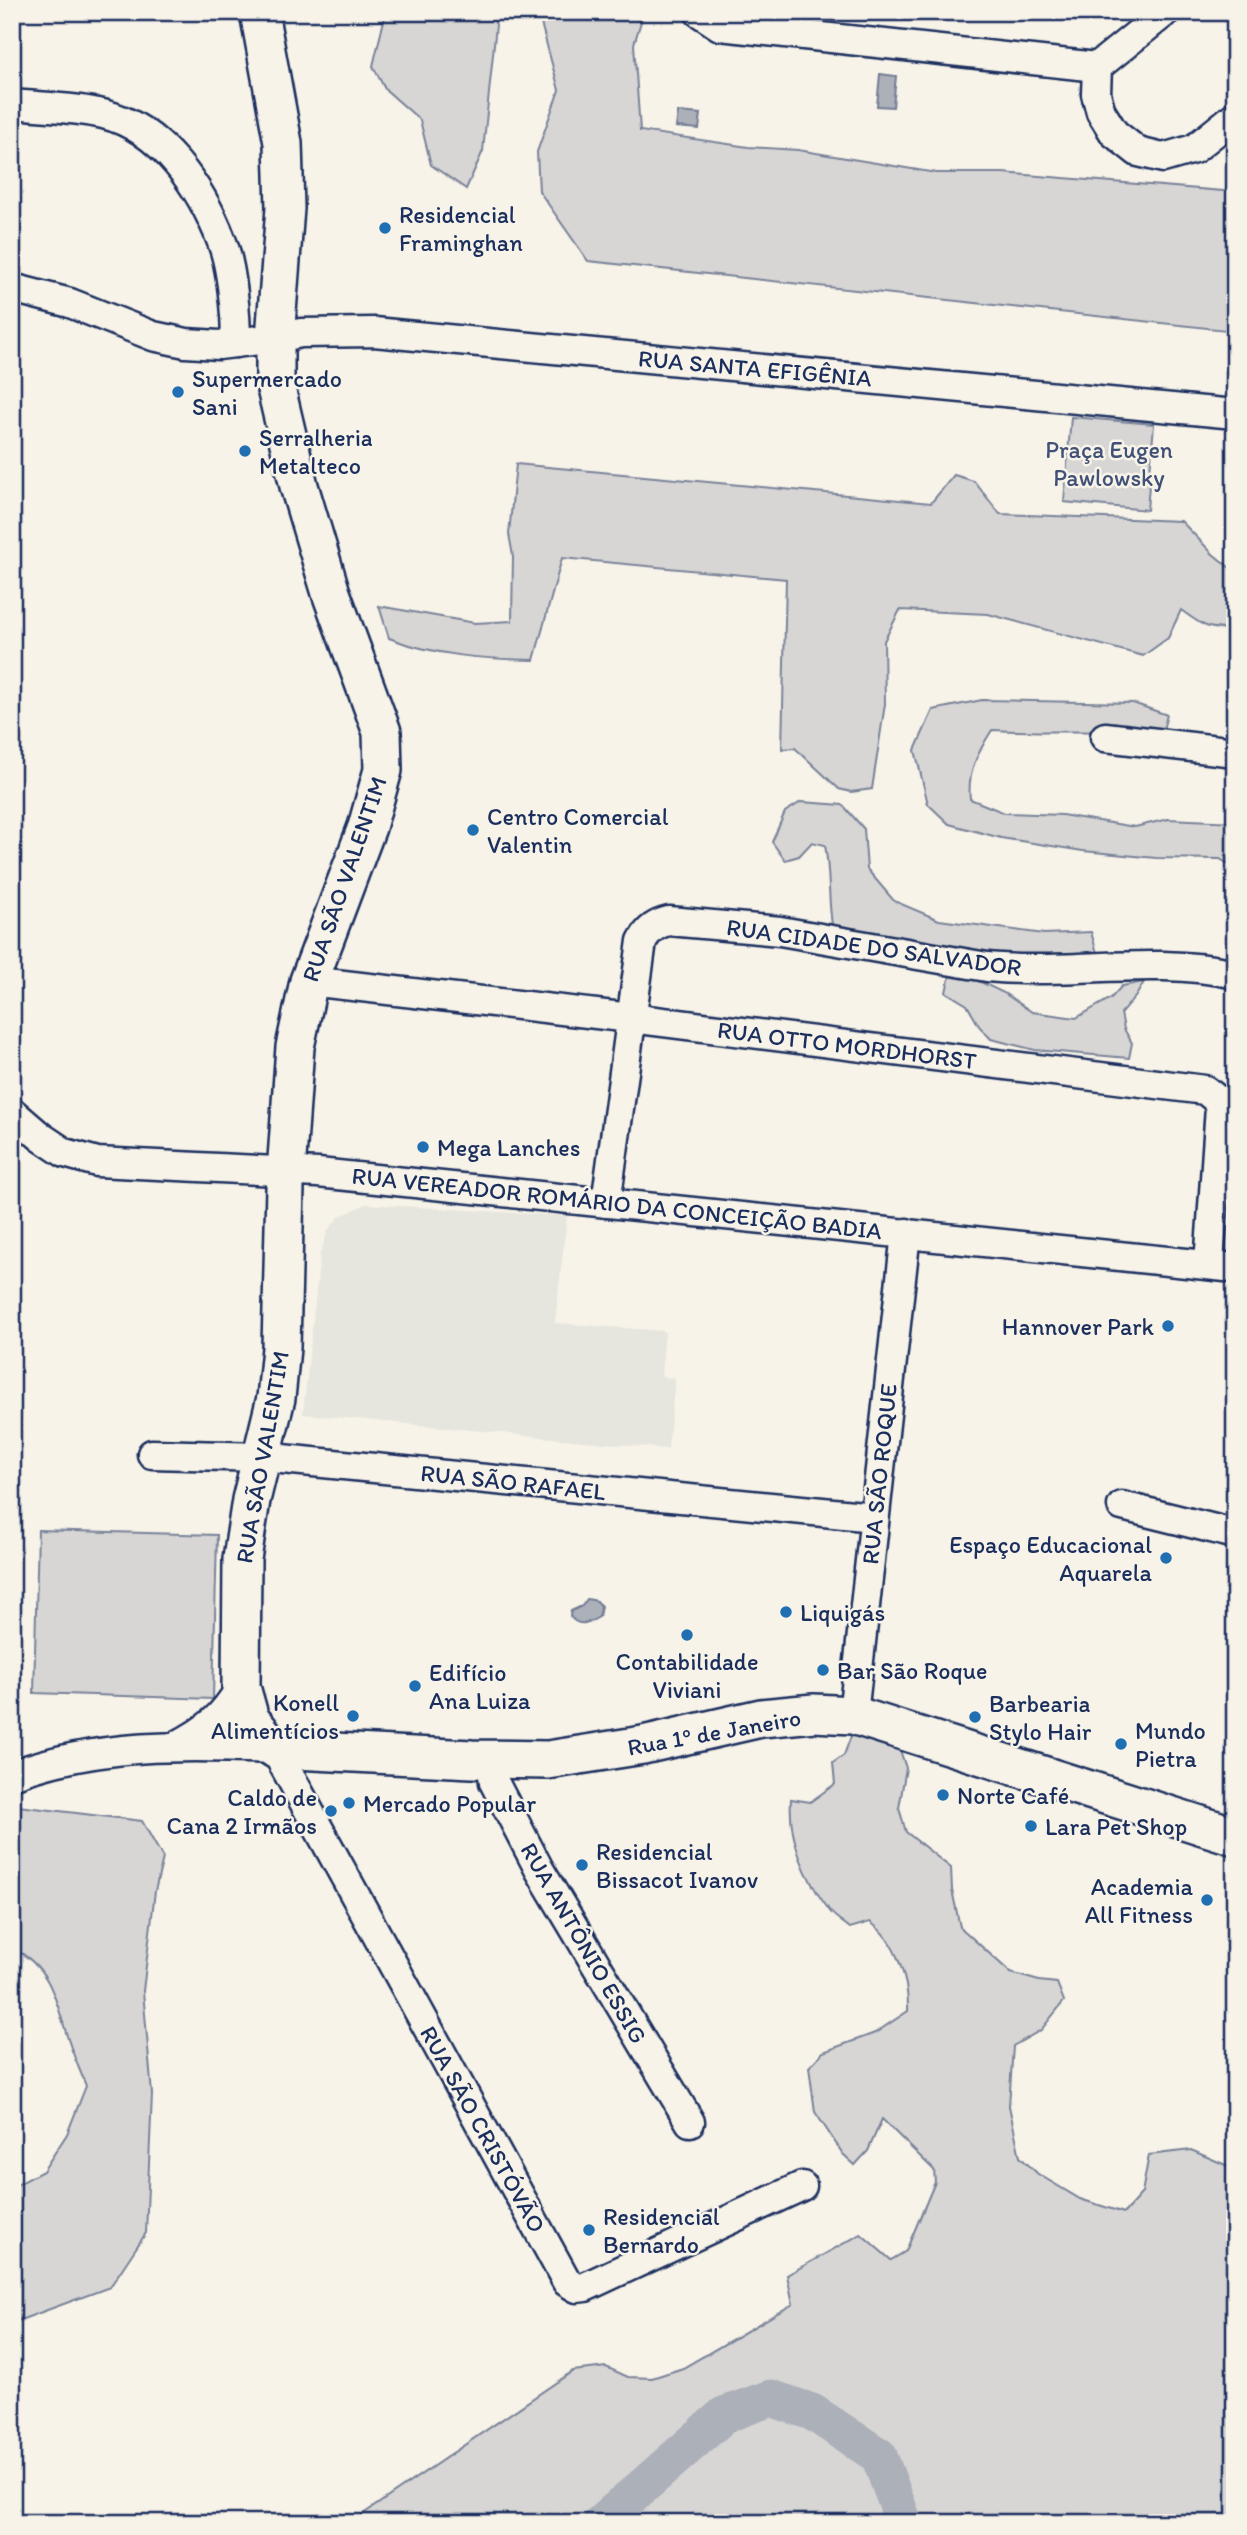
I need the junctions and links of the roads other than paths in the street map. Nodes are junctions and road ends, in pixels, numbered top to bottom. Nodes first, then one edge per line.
1 (259, 12) edge
2 (699, 12) edge
3 (1165, 12) edge
4 (1097, 67) junction
5 (12, 104) edge
6 (1235, 116) edge
7 (12, 288) edge
8 (275, 338) junction
9 (236, 343) junction
10 (1235, 414) edge
11 (1105, 737) dead end
12 (1235, 752) edge
13 (1235, 974) edge
14 (309, 981) junction
15 (631, 1018) junction
16 (12, 1112) edge
17 (286, 1170) junction
18 (606, 1203) junction
19 (906, 1233) junction
20 (1222, 1266) edge
21 (152, 1454) dead end
22 (262, 1457) junction
23 (1122, 1506) dead end
24 (874, 1517) junction
25 (1235, 1534) edge
26 (241, 1687) junction
27 (853, 1715) junction
28 (176, 1746) junction
29 (275, 1749) junction
30 (491, 1759) junction
31 (12, 1775) edge
32 (1235, 1836) edge
33 (690, 2122) dead end
34 (803, 2186) dead end

1 - 8 main road, RUA SÃO VALENTIM
2 - 4 street
3 - 4 street
4 - 6 street
5 - 9 street
7 - 9 street, RUA SANTA EFIGÊNIA
8 - 9 street, RUA SANTA EFIGÊNIA
8 - 10 street, RUA SANTA EFIGÊNIA
8 - 14 main road, RUA SÃO VALENTIM
11 - 12 street
13 - 15 street, RUA CIDADE DO SALVADOR
14 - 15 street, RUA OTTO MORDHORST
14 - 17 main road, RUA SÃO VALENTIM
15 - 18 street, RUA CIDADE DO SALVADOR
15 - 20 street, RUA OTTO MORDHORST
16 - 17 street, RUA VEREADOR ROMÁRIO DA CONCEIÇÃO BADIA
17 - 18 street, RUA VEREADOR ROMÁRIO DA CONCEIÇÃO BADIA
17 - 22 main road, RUA SÃO VALENTIM
18 - 19 street, RUA VEREADOR ROMÁRIO DA CONCEIÇÃO BADIA
19 - 20 street, RUA VEREADOR ROMÁRIO DA CONCEIÇÃO BADIA
19 - 24 street, RUA SÃO ROQUE
21 - 22 street, RUA SÃO RAFAEL
22 - 24 street, RUA SÃO RAFAEL
22 - 26 main road, RUA SÃO VALENTIM
23 - 25 street
24 - 27 street, RUA SÃO ROQUE
26 - 28 street, Rua 1º de Janeiro
26 - 29 main road, RUA SÃO VALENTIM
27 - 30 main road, Rua 1º de Janeiro
27 - 32 main road, Rua 1º de Janeiro
28 - 29 street, Rua 1º de Janeiro
28 - 31 street, Rua 1º de Janeiro
29 - 30 main road, Rua 1º de Janeiro
29 - 34 street, RUA SÃO CRISTÓVÃO
30 - 33 street, RUA ANTÔNIO ESSIG

